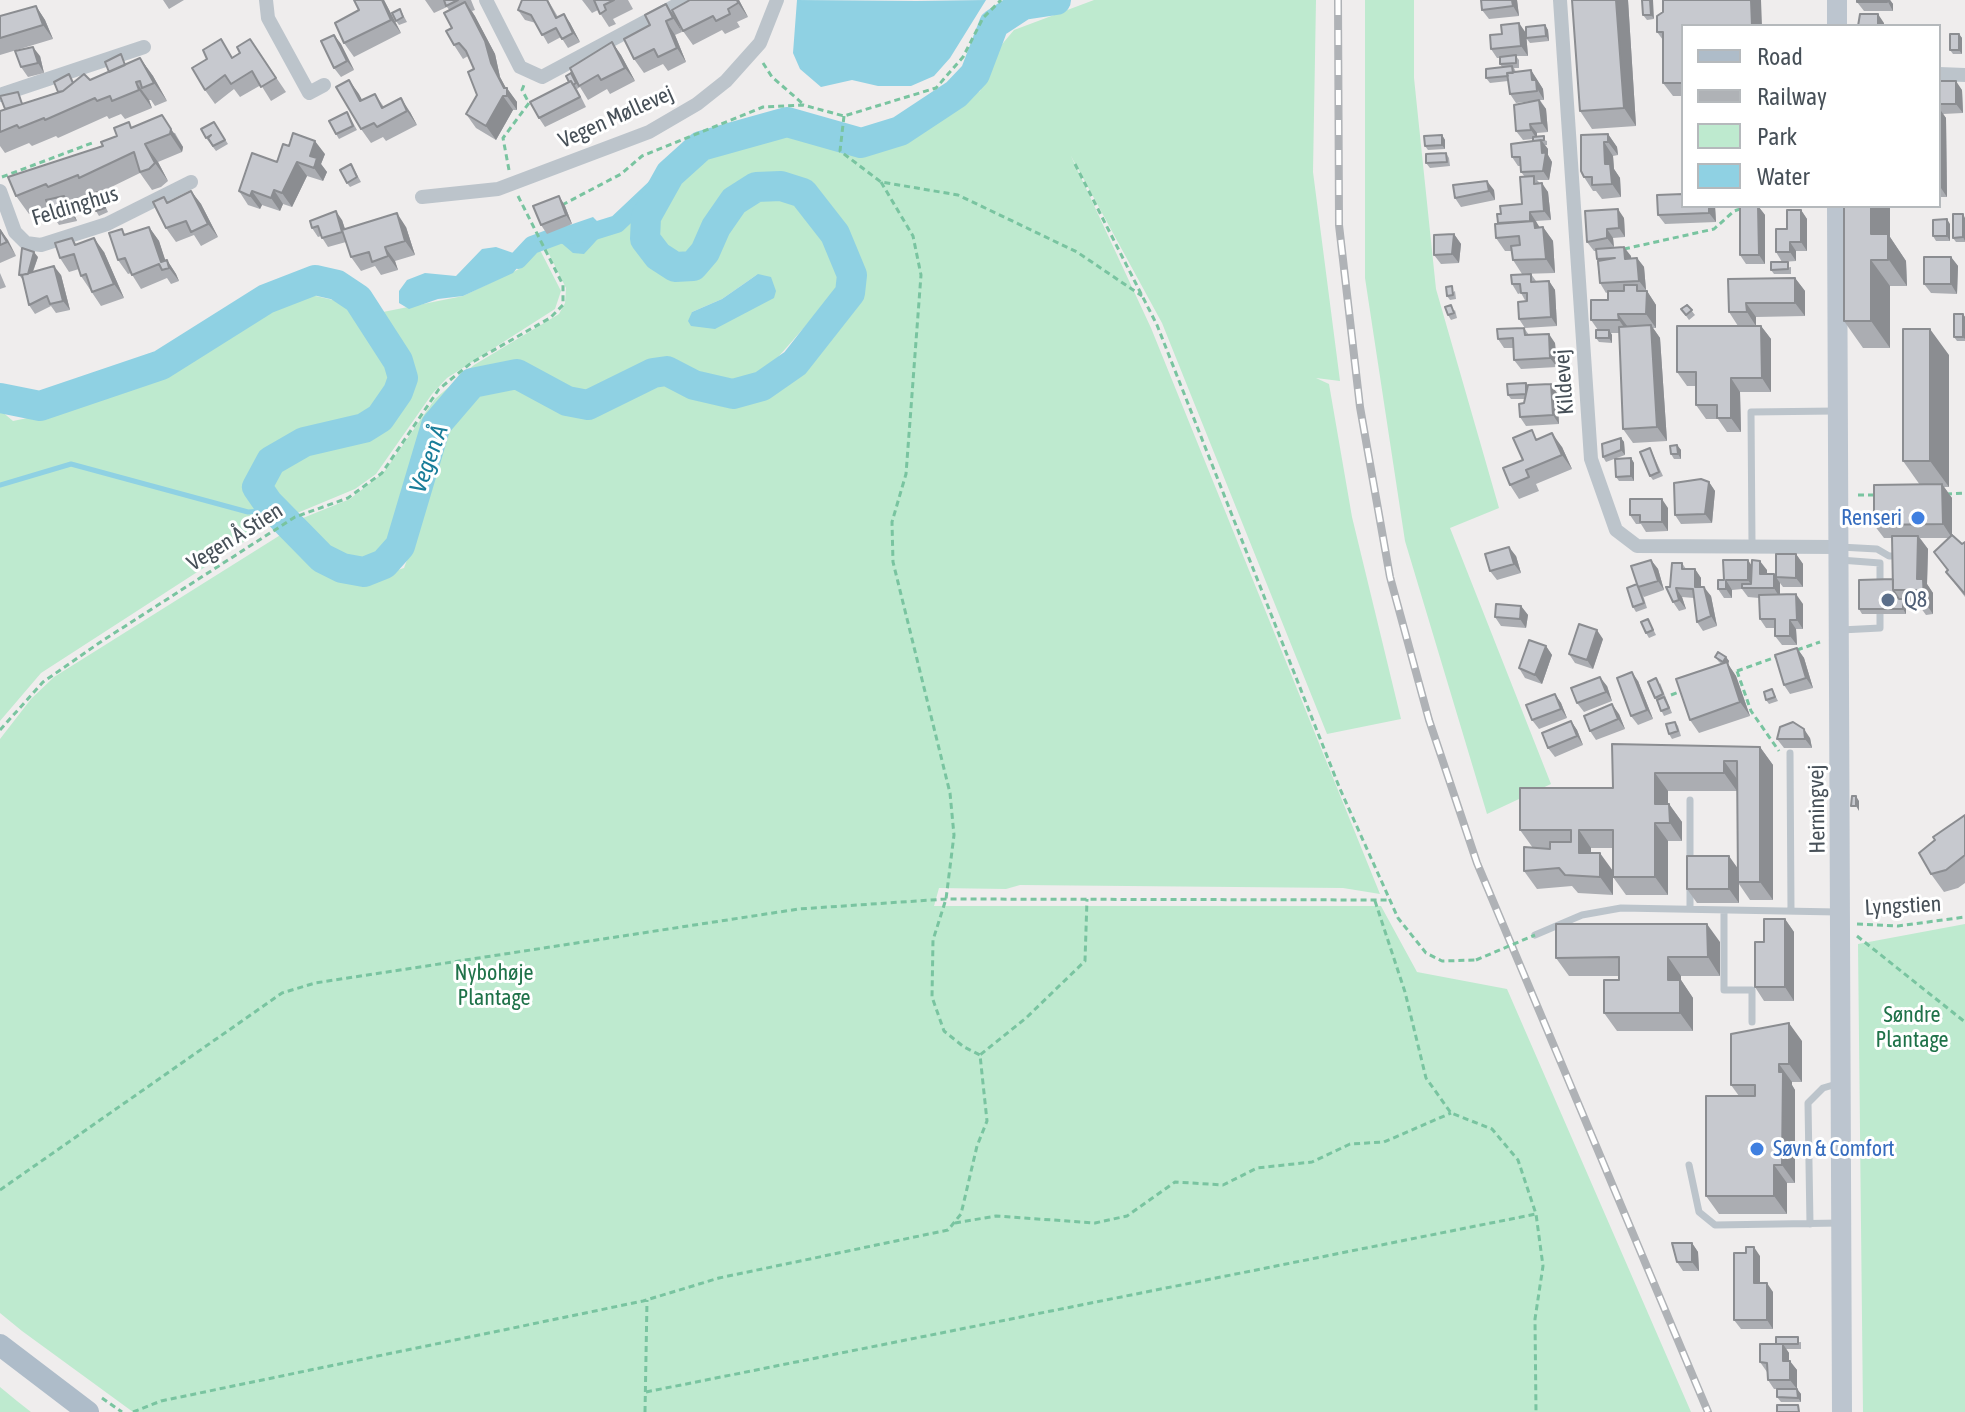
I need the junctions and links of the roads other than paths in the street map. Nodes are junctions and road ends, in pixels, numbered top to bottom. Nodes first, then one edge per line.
1 (266, 0) edge
2 (486, 0) edge
3 (686, 0) edge
4 (777, 0) edge
5 (1560, 0) edge
6 (1837, 0) edge
7 (1837, 24) edge
8 (144, 47) dead end
9 (1941, 74) edge
10 (1965, 75) edge
11 (324, 85) dead end
12 (0, 95) edge
13 (191, 182) dead end
14 (0, 191) edge
15 (422, 197) dead end
16 (1837, 208) edge
17 (1838, 411) junction
18 (1752, 544) junction
19 (1838, 554) junction
20 (1901, 556) edge
21 (1839, 633) junction
22 (1790, 753) dead end
23 (1690, 800) dead end
24 (1690, 909) junction
25 (1724, 910) junction
26 (1791, 911) junction
27 (1842, 918) junction
28 (1535, 935) road end
29 (1752, 1022) dead end
30 (1842, 1082) junction
31 (1689, 1165) dead end
32 (1842, 1223) junction
33 (1810, 1224) junction
34 (0, 1345) edge
35 (88, 1412) edge
36 (1842, 1412) edge

1 - 11 street
2 - 3 street
4 - 15 street, Vegen Møllevej
5 - 18 street, Kildevej
6 - 7 street
8 - 12 street
9 - 10 street
13 - 14 street, Feldinghus
16 - 17 street, Herningvej
17 - 18 lane
17 - 19 street, Herningvej
18 - 19 street, Kildevej
19 - 20 lane
19 - 21 street, Herningvej
19 - 21 lane
21 - 27 street, Herningvej
22 - 26 lane
23 - 24 lane
24 - 25 lane
24 - 28 lane
25 - 26 lane
25 - 29 lane
26 - 27 lane
27 - 30 street, Herningvej
30 - 32 street, Herningvej
30 - 33 lane
31 - 33 lane
32 - 33 lane
32 - 36 street, Herningvej
34 - 35 main road

